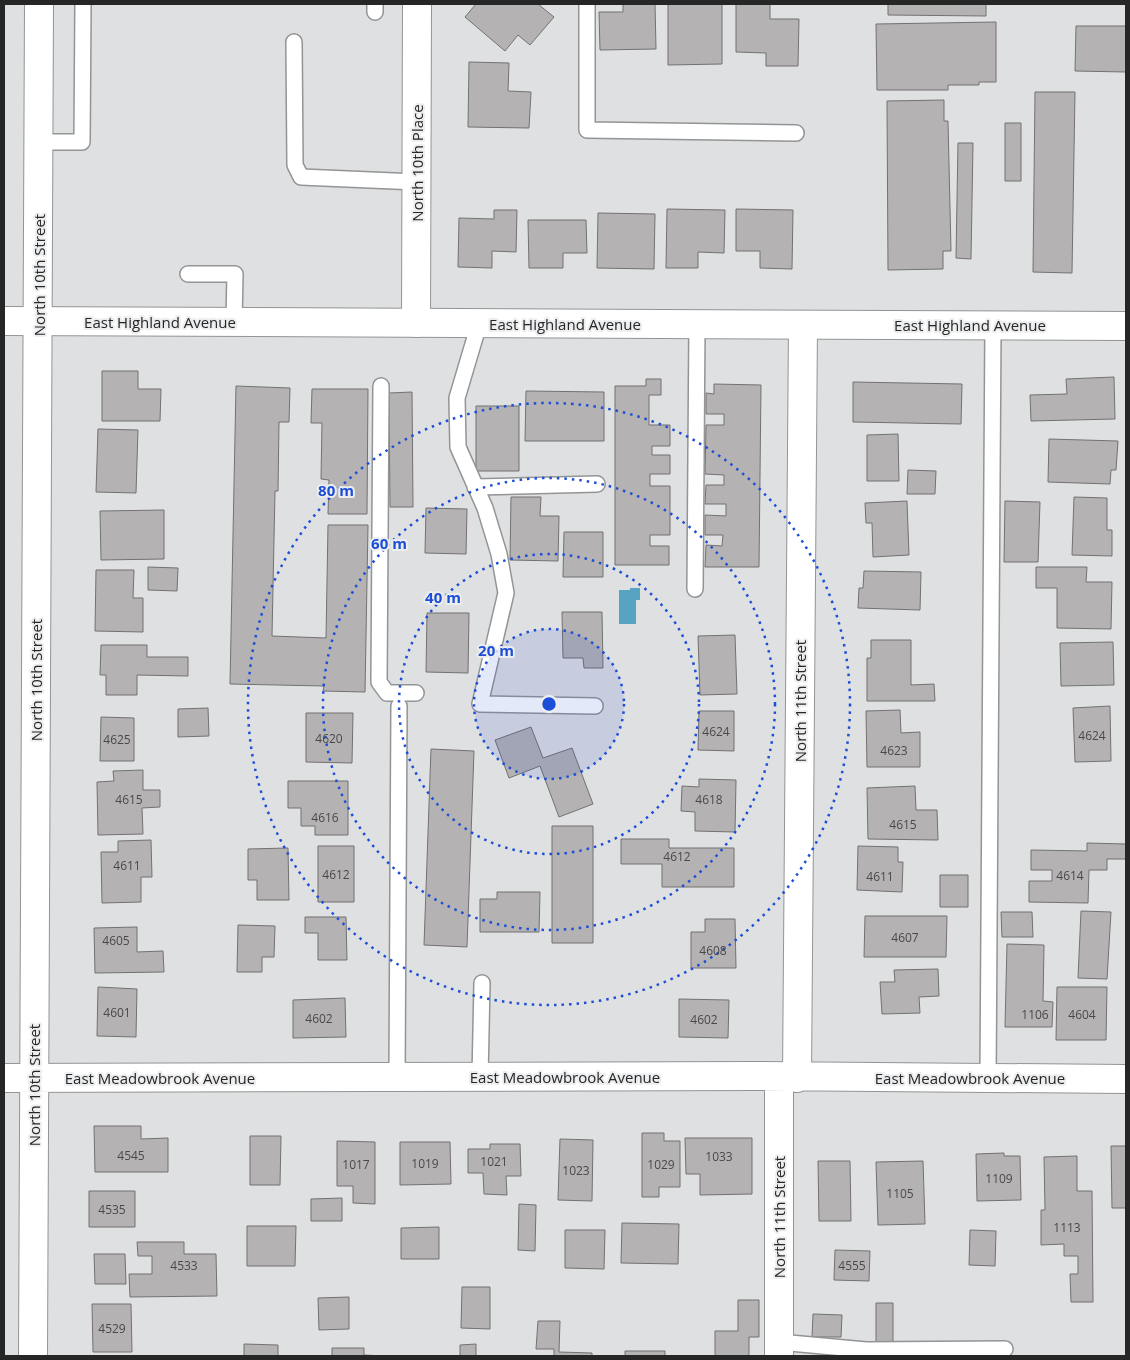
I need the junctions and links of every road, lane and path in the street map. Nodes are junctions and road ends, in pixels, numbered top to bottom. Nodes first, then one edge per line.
1 (39, 4) edge
2 (83, 4) edge
3 (417, 4) edge
4 (587, 4) edge
5 (294, 42) dead end
6 (796, 133) dead end
7 (39, 142) junction
8 (417, 182) junction
9 (188, 274) dead end
10 (4, 321) edge
11 (38, 321) junction
12 (234, 322) junction
13 (416, 323) junction
14 (479, 324) junction
15 (697, 324) junction
16 (803, 325) junction
17 (993, 326) junction
18 (1126, 326) edge
19 (381, 386) dead end
20 (597, 484) dead end
21 (475, 486) junction
22 (695, 589) dead end
23 (416, 693) dead end
24 (399, 706) dead end
25 (595, 706) dead end
26 (482, 983) dead end
27 (4, 1078) edge
28 (34, 1078) junction
29 (397, 1078) junction
30 (480, 1078) junction
31 (788, 1078) junction
32 (988, 1079) junction
33 (1126, 1079) edge
34 (779, 1349) edge
35 (1005, 1350) dead end
36 (33, 1356) edge

1 - 7 street, North 10th Street
2 - 7 lane
3 - 8 street, North 10th Place
4 - 6 lane
5 - 8 lane
7 - 11 street, North 10th Street
8 - 13 street, North 10th Place
9 - 12 lane
10 - 11 street, East Highland Avenue
11 - 12 street, East Highland Avenue
11 - 28 street, North 10th Street
12 - 13 street, East Highland Avenue
13 - 14 street, East Highland Avenue
14 - 15 street, East Highland Avenue
14 - 21 lane
15 - 16 street, East Highland Avenue
15 - 22 lane
16 - 17 street, East Highland Avenue
16 - 31 street, North 11th Street
17 - 18 street, East Highland Avenue
17 - 32 lane
19 - 23 lane
20 - 21 lane
21 - 25 lane
24 - 29 lane
26 - 30 lane
27 - 28 street, East Meadowbrook Avenue
28 - 29 street, East Meadowbrook Avenue
28 - 36 street, North 10th Street
29 - 30 street, East Meadowbrook Avenue
30 - 31 street, East Meadowbrook Avenue
31 - 32 street, East Meadowbrook Avenue
31 - 34 street, North 11th Street
32 - 33 street, East Meadowbrook Avenue
34 - 35 lane

